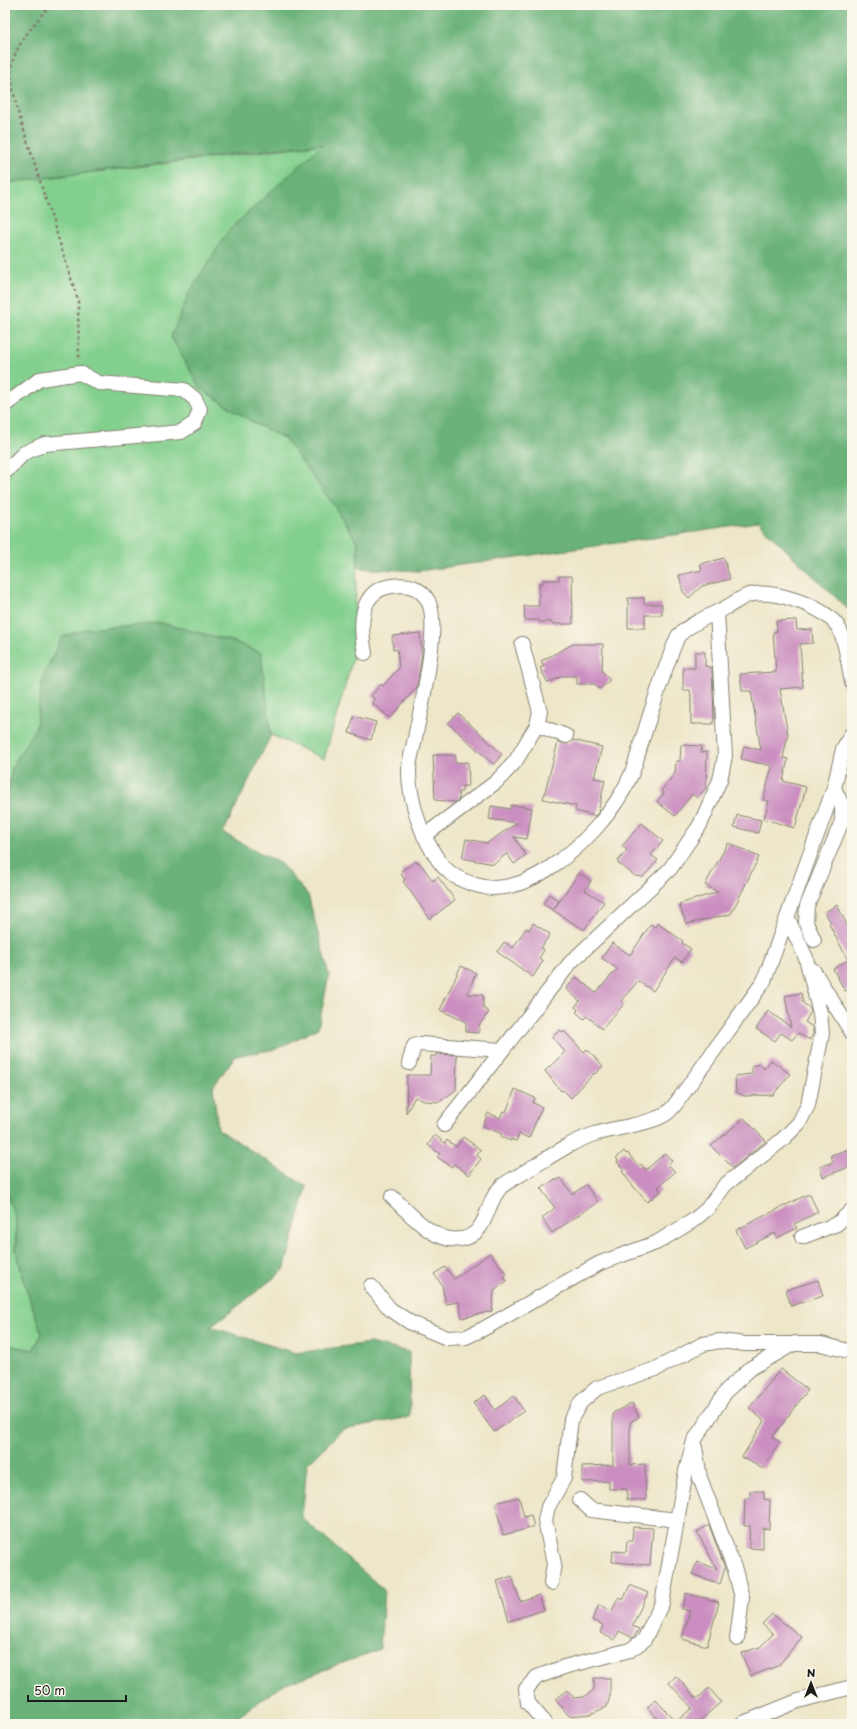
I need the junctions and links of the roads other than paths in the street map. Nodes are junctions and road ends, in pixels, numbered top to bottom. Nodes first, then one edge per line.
1 (5, 405) edge
2 (5, 472) edge
3 (717, 612) junction
4 (522, 644) dead end
5 (365, 653) dead end
6 (852, 683) edge
7 (537, 725) junction
8 (852, 733) edge
9 (566, 736) dead end
10 (834, 788) junction
11 (424, 836) junction
12 (788, 919) junction
13 (814, 940) dead end
14 (806, 958) junction
15 (852, 1033) edge
16 (502, 1050) junction
17 (409, 1063) dead end
18 (444, 1125) dead end
19 (392, 1198) dead end
20 (852, 1210) edge
21 (802, 1237) dead end
22 (371, 1286) dead end
23 (795, 1343) junction
24 (852, 1352) edge
25 (694, 1441) junction
26 (580, 1500) dead end
27 (677, 1520) junction
28 (551, 1583) dead end
29 (737, 1639) dead end
30 (852, 1687) edge
31 (546, 1724) edge
32 (741, 1724) edge

1 - 2 street
3 - 6 street
3 - 11 street
3 - 16 street
4 - 7 street
5 - 11 street
7 - 9 street
7 - 11 street
8 - 10 street
10 - 12 street
10 - 13 street
12 - 14 street
12 - 19 street
14 - 15 street
14 - 22 street
16 - 17 street
16 - 18 street
20 - 21 street
23 - 24 street
23 - 25 street
23 - 28 street
25 - 27 street
25 - 29 street
26 - 27 street
27 - 31 street
30 - 32 street

